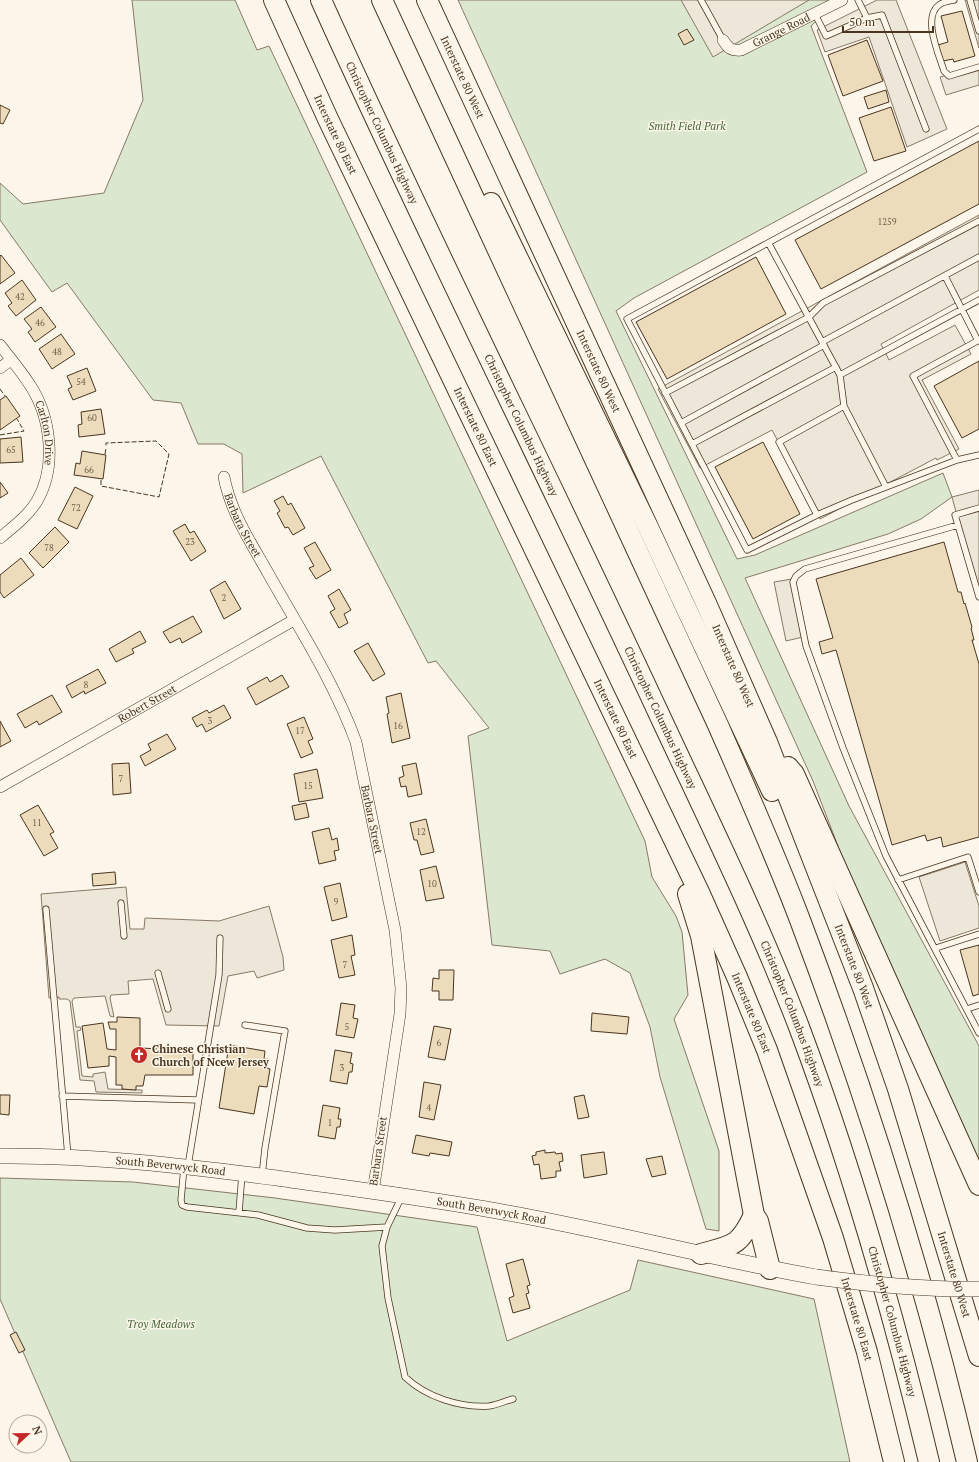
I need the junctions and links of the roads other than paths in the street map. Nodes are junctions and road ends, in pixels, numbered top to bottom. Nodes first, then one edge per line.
1 (274, 0) edge
2 (321, 0) edge
3 (382, 0) edge
4 (426, 0) edge
5 (701, 0) edge
6 (842, 0) edge
7 (858, 0) edge
8 (954, 0) edge
9 (970, 0) edge
10 (815, 14) junction
11 (866, 18) junction
12 (979, 31) edge
13 (723, 40) joint
14 (979, 67) edge
15 (926, 129) dead end
16 (979, 129) edge
17 (459, 167) junction
18 (979, 221) edge
19 (769, 244) junction
20 (979, 257) edge
21 (944, 276) junction
22 (979, 300) edge
23 (962, 309) junction
24 (809, 317) junction
25 (979, 341) edge
26 (823, 343) junction
27 (0, 345) edge
28 (11, 360) junction
29 (836, 367) junction
30 (0, 368) edge
31 (840, 374) junction
32 (665, 393) junction
33 (844, 406) junction
34 (681, 423) junction
35 (692, 444) junction
36 (979, 455) edge
37 (957, 460) junction
38 (224, 477) dead end
39 (886, 488) junction
40 (979, 508) edge
41 (817, 515) junction
42 (958, 525) junction
43 (0, 538) edge
44 (979, 597) edge
45 (294, 620) junction
46 (767, 742) junction
47 (0, 787) edge
48 (671, 836) junction
49 (898, 880) junction
50 (979, 892) edge
51 (121, 903) dead end
52 (46, 909) dead end
53 (979, 934) edge
54 (124, 936) dead end
55 (220, 938) dead end
56 (936, 948) junction
57 (158, 973) dead end
58 (979, 1005) edge
59 (168, 1009) dead end
60 (967, 1009) junction
61 (245, 1025) dead end
62 (979, 1033) edge
63 (62, 1096) junction
64 (198, 1100) junction
65 (0, 1156) edge
66 (68, 1156) junction
67 (186, 1166) junction
68 (242, 1174) junction
69 (262, 1176) junction
70 (979, 1185) edge
71 (373, 1192) junction
72 (402, 1196) junction
73 (934, 1207) junction
74 (239, 1212) junction
75 (754, 1215) junction
76 (387, 1227) junction
77 (701, 1254) junction
78 (770, 1269) junction
79 (979, 1289) edge
80 (979, 1356) edge
81 (513, 1399) dead end
82 (894, 1462) edge
83 (929, 1462) edge
84 (967, 1462) edge

1 - 48 highway, Interstate 80 East
2 - 83 highway, Christopher Columbus Highway
3 - 17 highway
4 - 46 highway, Interstate 80 West
5 - 13 lane
6 - 10 street, Grange Road
7 - 11 lane
8 - 14 lane
9 - 12 lane
10 - 11 lane
10 - 13 street, Grange Road
11 - 15 lane
16 - 19 lane
17 - 73 highway
17 - 84 highway
18 - 24 lane
19 - 24 lane
19 - 32 lane
20 - 21 lane
21 - 23 lane
21 - 26 lane
22 - 23 lane
23 - 25 lane
23 - 31 lane
24 - 26 lane
24 - 32 lane
25 - 37 lane
26 - 29 lane
26 - 34 lane
27 - 28 street, Carlton Drive
28 - 30 street
28 - 43 street, Carlton Drive
29 - 31 lane
29 - 35 lane
31 - 33 lane
32 - 34 lane
33 - 39 lane
33 - 41 lane
34 - 35 lane
35 - 41 lane
36 - 37 lane
37 - 39 lane
38 - 45 street, Barbara Street
39 - 41 lane
40 - 42 lane
42 - 44 lane
42 - 49 lane
45 - 47 street, Robert Street
45 - 71 street, Barbara Street
46 - 70 highway
46 - 73 highway, Interstate 80 West
48 - 75 highway
48 - 82 highway, Interstate 80 East
49 - 50 lane
49 - 56 lane
51 - 54 lane
52 - 63 lane
53 - 56 lane
55 - 64 lane
56 - 60 lane
57 - 59 lane
58 - 60 lane
60 - 62 lane
61 - 69 lane
63 - 64 lane
63 - 66 lane
64 - 67 lane
65 - 66 main road, South Beverwyck Road
66 - 67 main road, South Beverwyck Road
67 - 68 main road, South Beverwyck Road
67 - 74 lane
68 - 69 main road, South Beverwyck Road
68 - 74 lane
69 - 71 main road, South Beverwyck Road
71 - 72 main road, South Beverwyck Road
72 - 76 lane
72 - 77 main road, South Beverwyck Road
73 - 80 highway, Interstate 80 West
74 - 76 lane
75 - 77 highway
75 - 78 highway
76 - 81 lane
77 - 78 main road, South Beverwyck Road
78 - 79 main road, South Beverwyck Road, bridge

